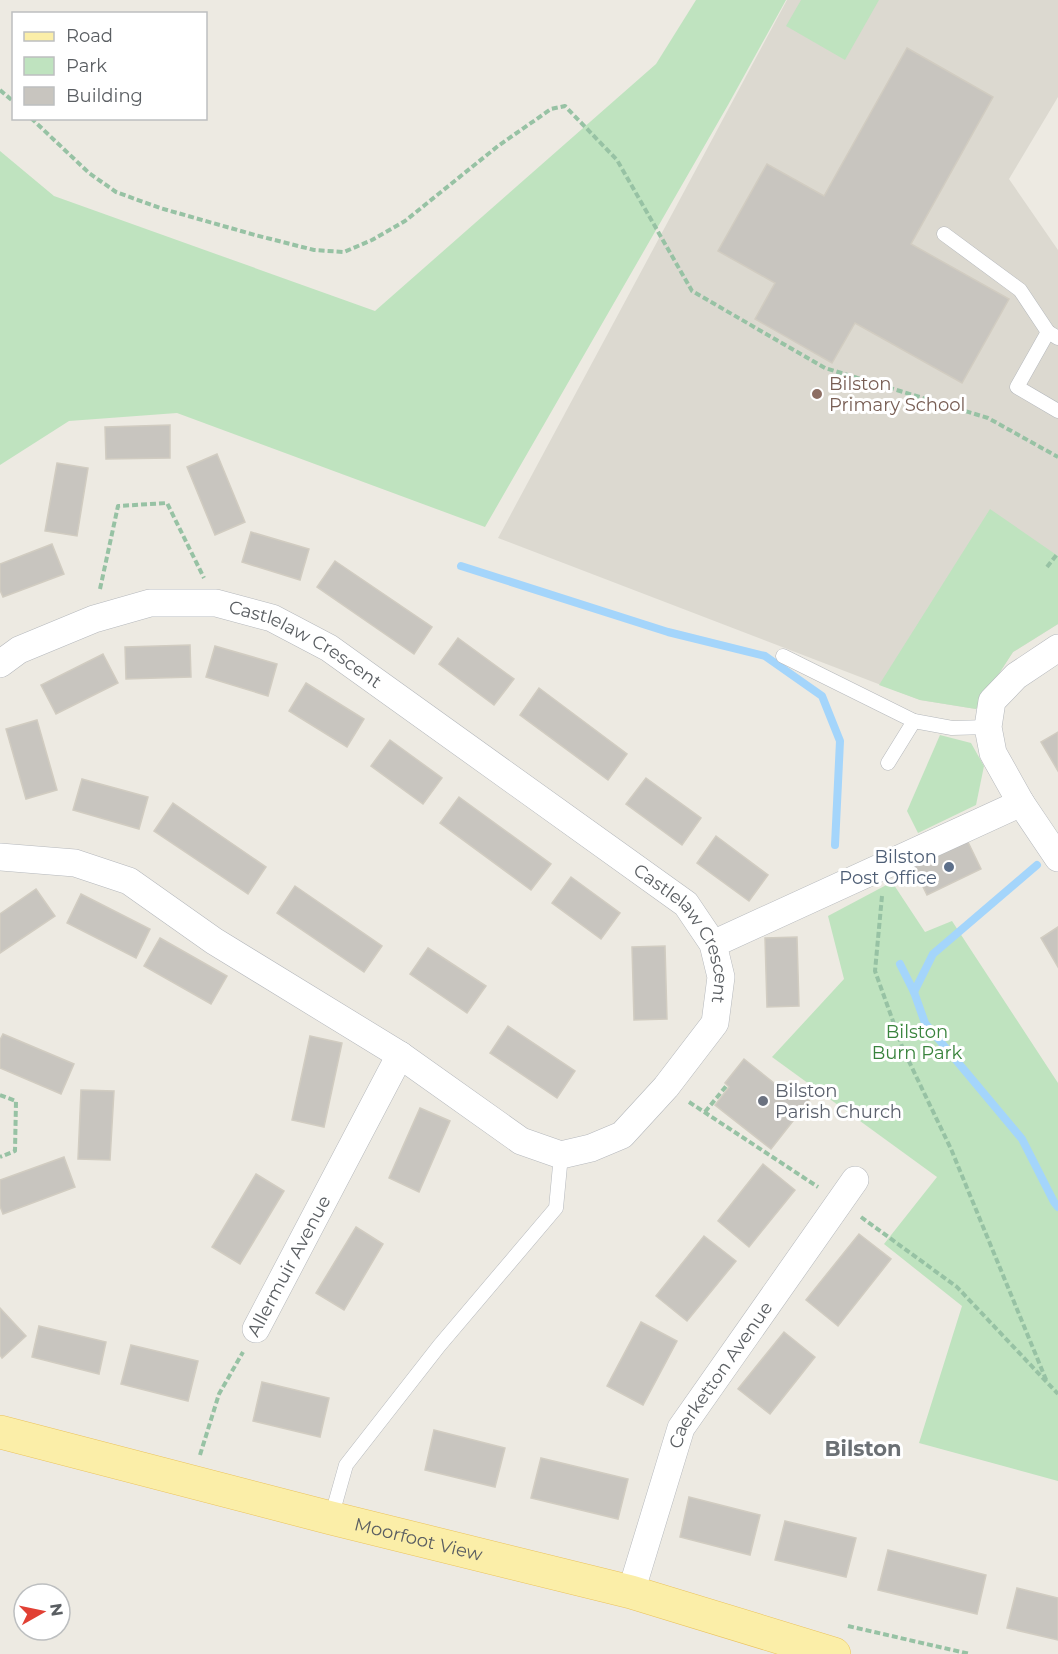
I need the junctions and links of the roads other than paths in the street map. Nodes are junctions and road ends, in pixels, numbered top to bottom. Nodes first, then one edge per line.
1 (944, 234) dead end
2 (1053, 335) edge
3 (1058, 411) edge
4 (1058, 648) edge
5 (783, 656) dead end
6 (0, 664) edge
7 (914, 721) junction
8 (988, 727) junction
9 (888, 763) dead end
10 (1021, 802) junction
11 (0, 856) edge
12 (1058, 858) edge
13 (713, 944) junction
14 (400, 1055) junction
15 (561, 1155) junction
16 (855, 1180) dead end
17 (256, 1329) road end
18 (0, 1432) edge
19 (332, 1518) junction
20 (631, 1592) junction
21 (834, 1654) edge

1 - 2 lane
2 - 3 lane
4 - 8 street
5 - 7 lane
6 - 13 street, Castlelaw Crescent
7 - 8 lane
7 - 9 lane
8 - 10 street
10 - 12 street
10 - 13 street
11 - 14 street
13 - 15 street, Castlelaw Crescent
14 - 15 street
14 - 17 street, Allermuir Avenue
15 - 19 lane
16 - 20 street, Caerketton Avenue
18 - 19 main road, Moorfoot View
19 - 20 main road, Moorfoot View
20 - 21 main road, Moorfoot View

